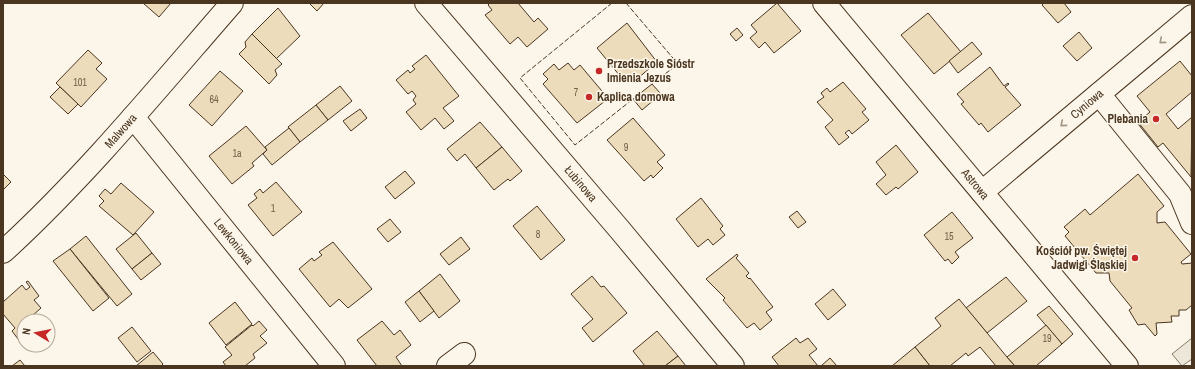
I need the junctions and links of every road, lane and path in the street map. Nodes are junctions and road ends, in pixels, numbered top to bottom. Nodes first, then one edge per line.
1 (232, 3) edge
2 (426, 3) edge
3 (824, 3) edge
4 (1192, 16) edge
5 (1099, 94) junction
6 (133, 117) junction
7 (982, 192) junction
8 (1192, 223) edge
9 (3, 252) edge
10 (334, 366) edge
11 (733, 366) edge
12 (1127, 366) edge

1 - 6 street, Malwowa
2 - 11 street, Łubinowa
3 - 7 street, Astrowa
4 -> 5 street, Cyniowa
5 -> 7 street, Cyniowa
5 - 8 street
6 - 9 street, Malwowa
6 - 10 street, Lewkoniowa
7 - 12 street, Astrowa

